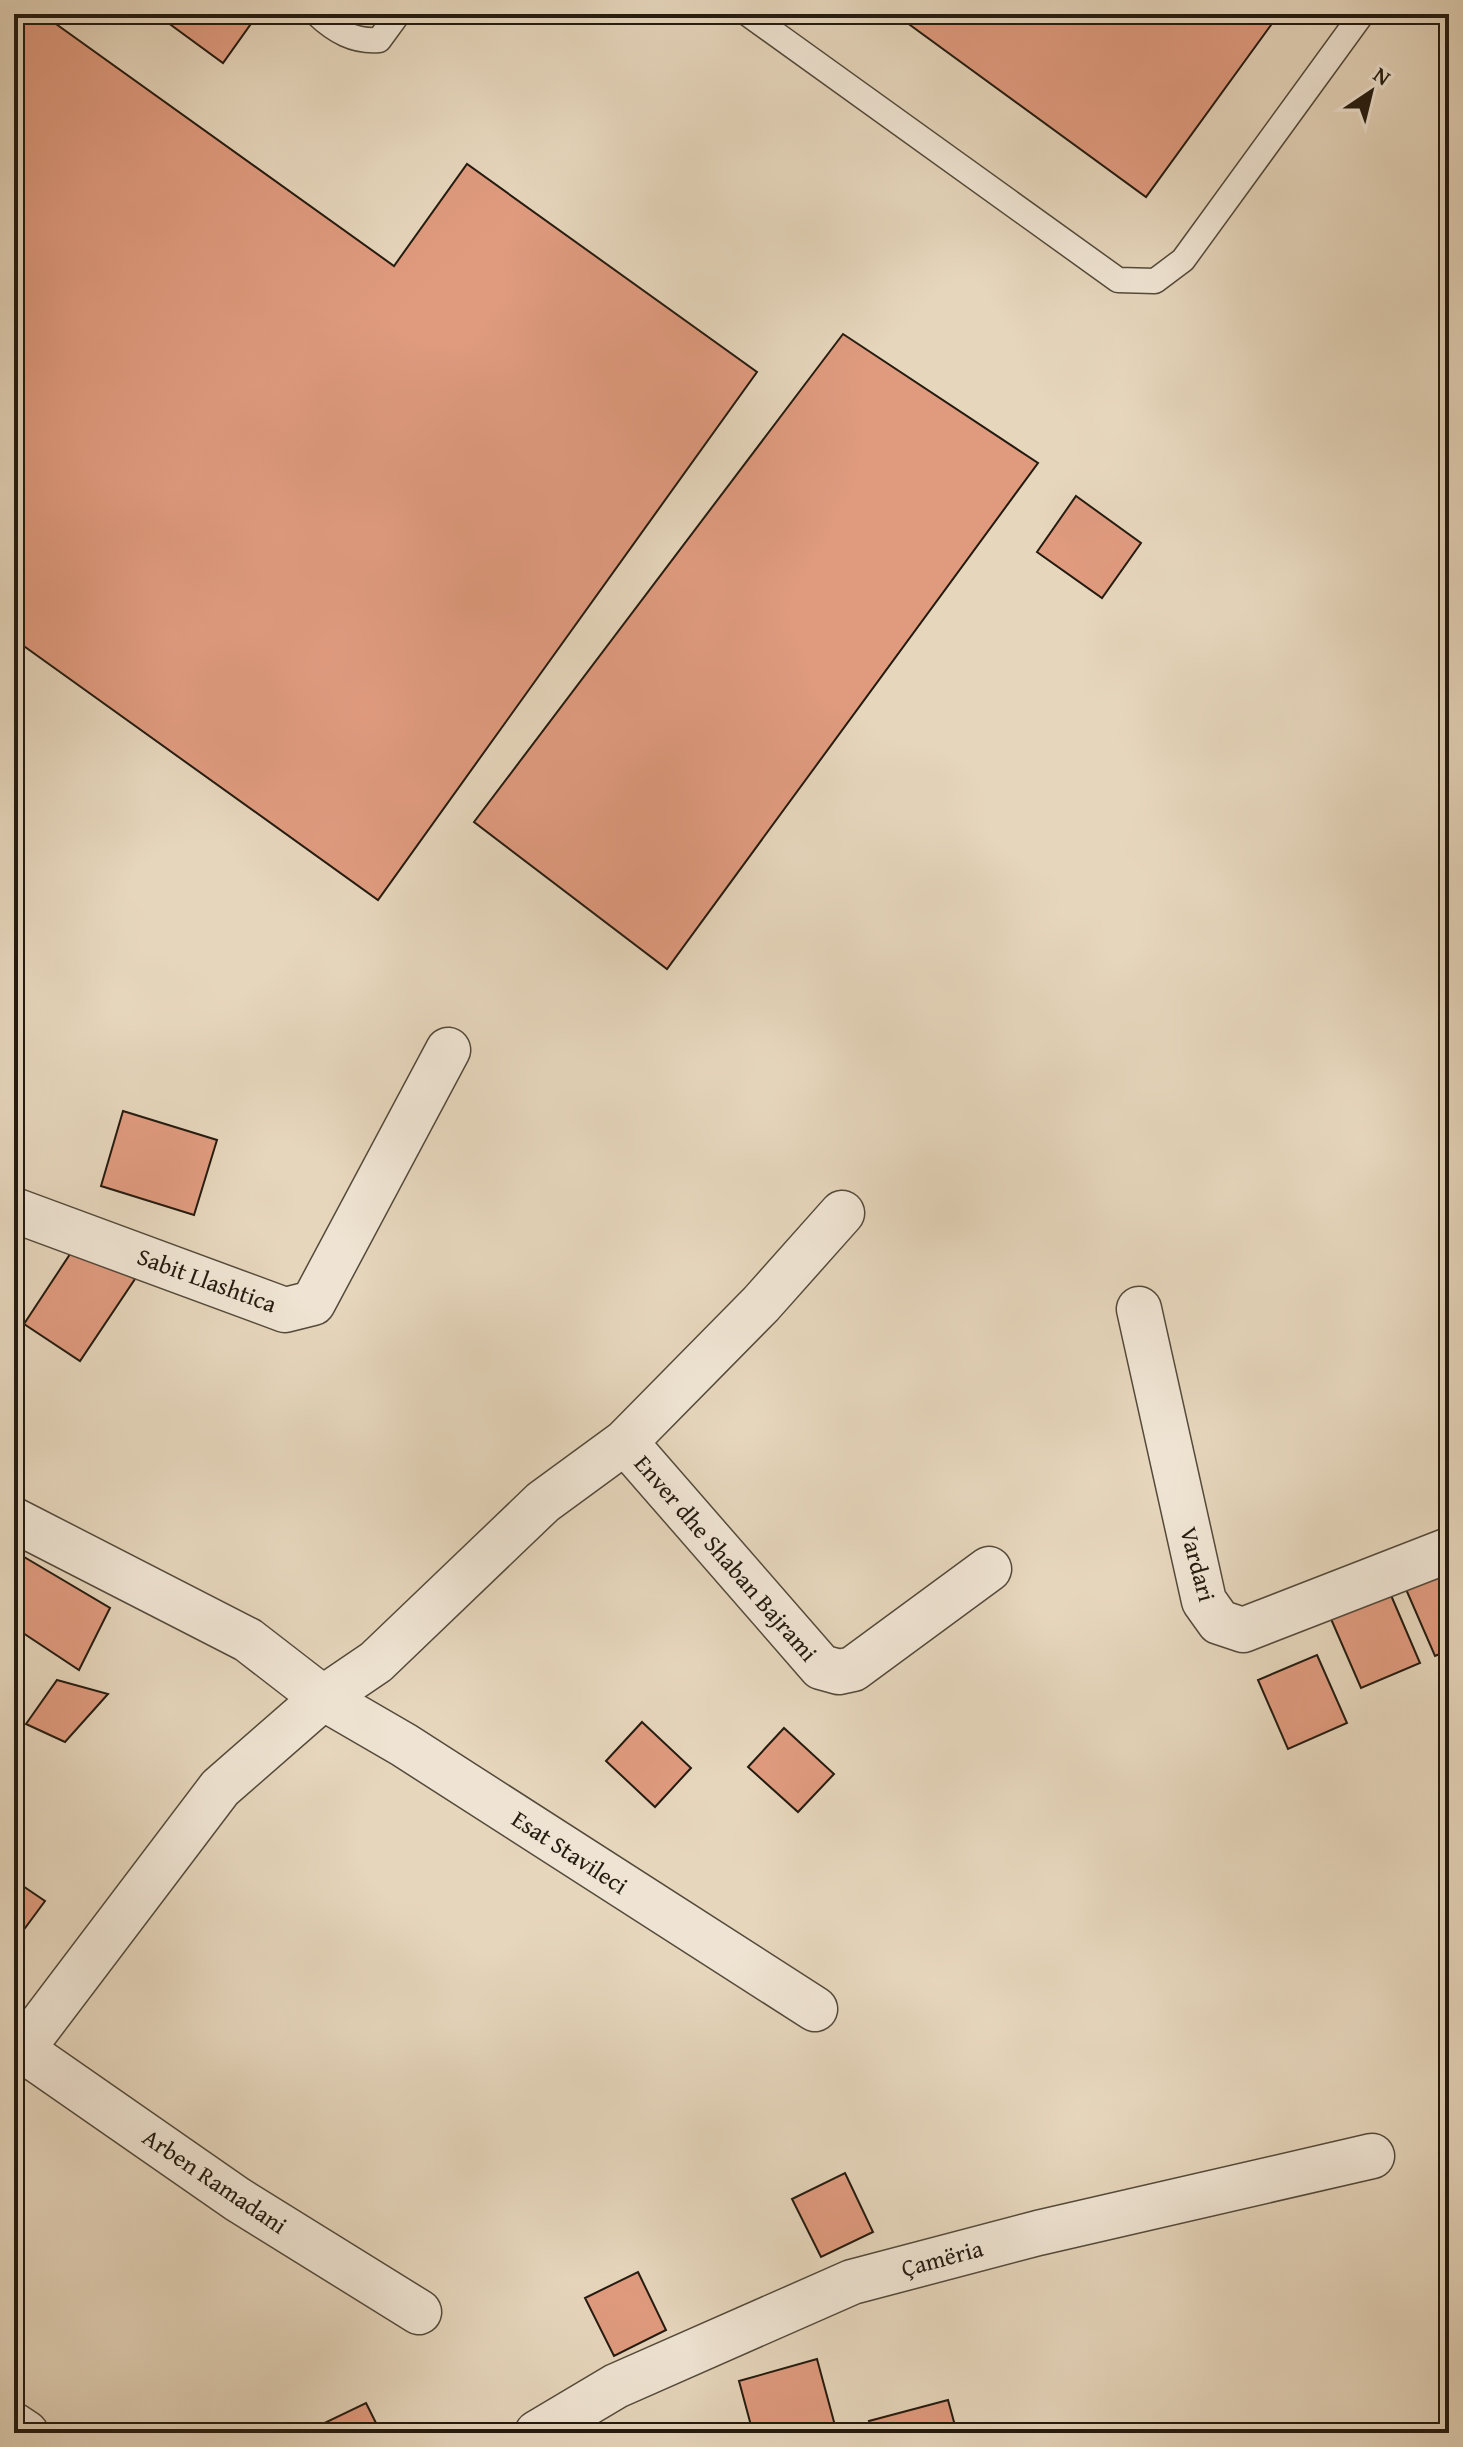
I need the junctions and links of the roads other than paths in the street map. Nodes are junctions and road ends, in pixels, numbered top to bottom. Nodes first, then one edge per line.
1 (317, 14) edge
2 (398, 14) edge
3 (748, 14) edge
4 (1362, 14) edge
5 (448, 1050) dead end
6 (14, 1210) edge
7 (842, 1213) dead end
8 (1139, 1309) dead end
9 (625, 1442) junction
10 (14, 1520) edge
11 (1449, 1550) edge
12 (989, 1569) dead end
13 (323, 1698) junction
14 (815, 2009) dead end
15 (17, 2051) edge
16 (1372, 2156) dead end
17 (419, 2312) dead end
18 (14, 2425) edge
19 (26, 2433) edge
20 (537, 2433) edge

1 - 2 lane
3 - 4 lane
5 - 6 street, Sabit Llashtica
7 - 9 street, Enver dhe Shaban Bajrami
8 - 11 street, Vardari
9 - 12 street, Enver dhe Shaban Bajrami
9 - 13 street, Enver dhe Shaban Bajrami
10 - 13 street, Esat Stavileci
13 - 14 street, Esat Stavileci
13 - 15 street
15 - 17 street, Arben Ramadani
16 - 20 street, Çamëria
18 - 19 street

